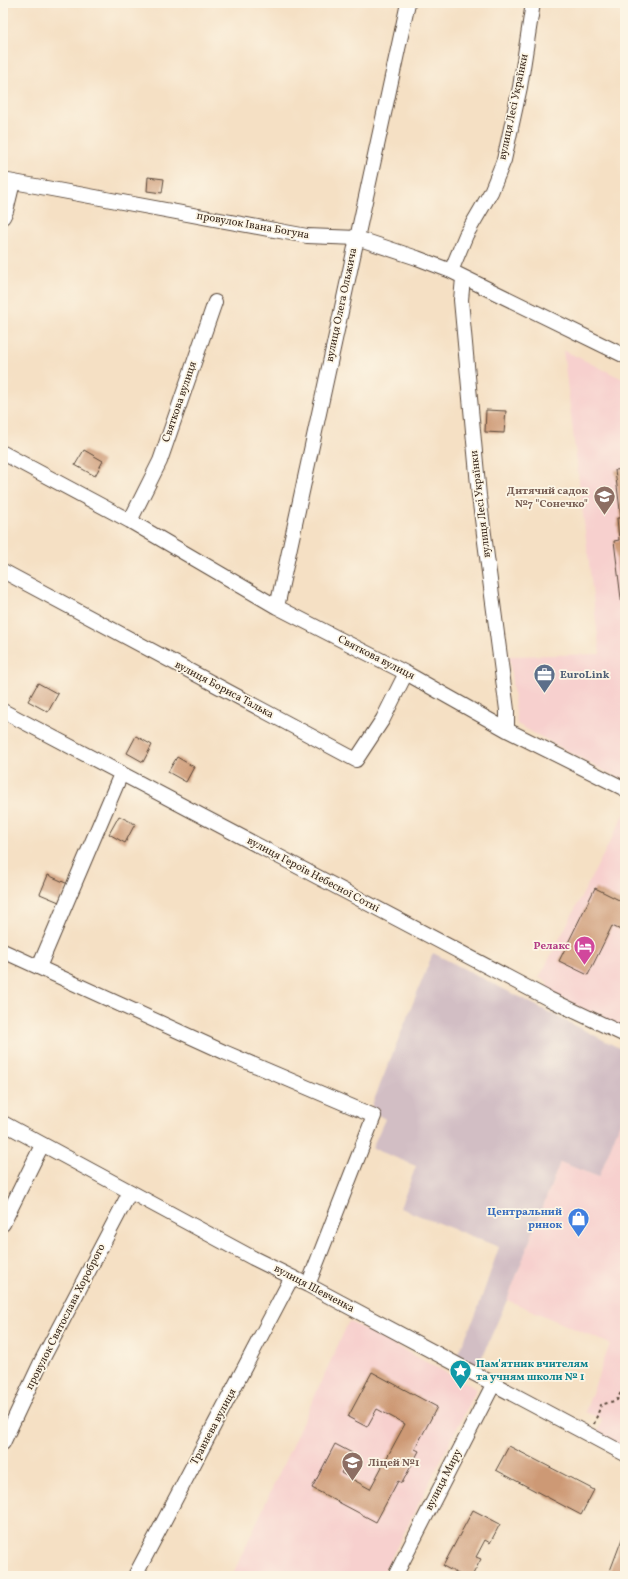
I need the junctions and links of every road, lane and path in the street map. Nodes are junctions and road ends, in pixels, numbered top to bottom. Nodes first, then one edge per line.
1 (408, 3) edge
2 (533, 3) edge
3 (8, 181) edge
4 (3, 217) edge
5 (357, 238) junction
6 (451, 271) junction
7 (464, 278) junction
8 (215, 302) dead end
9 (625, 356) edge
10 (3, 453) edge
11 (130, 522) junction
12 (3, 571) edge
13 (277, 607) junction
14 (406, 673) junction
15 (3, 711) edge
16 (506, 730) junction
17 (121, 774) junction
18 (625, 789) edge
19 (3, 951) edge
20 (39, 967) junction
21 (625, 1035) edge
22 (3, 1123) edge
23 (42, 1144) junction
24 (130, 1192) junction
25 (3, 1224) edge
26 (292, 1278) junction
27 (308, 1285) junction
28 (625, 1384) edge
29 (493, 1385) junction
30 (590, 1436) junction
31 (3, 1443) edge
32 (625, 1454) edge
33 (135, 1576) edge
34 (395, 1576) edge

1 - 5 street, вулиця Олега Ольжича
2 - 6 street, вулиця Лесі Українки
3 - 4 street
3 - 5 street, провулок Івана Богуна
5 - 6 street, провулок Івана Богуна
5 - 13 street, вулиця Олега Ольжича
6 - 7 street, провулок Івана Богуна
7 - 9 street, провулок Івана Богуна
7 - 16 street, вулиця Лесі Українки
8 - 11 street, Святкова вулиця
10 - 11 street, Святкова вулиця
11 - 13 street, Святкова вулиця
12 - 14 street, вулиця Бориса Талька
13 - 14 street, Святкова вулиця
14 - 16 street, Святкова вулиця
15 - 17 street, вулиця Героїв Небесної Сотні
16 - 18 street, Святкова вулиця
17 - 20 street
17 - 21 street, вулиця Героїв Небесної Сотні
19 - 20 street
20 - 27 street
22 - 23 street, вулиця Шевченка
23 - 24 street, вулиця Шевченка
23 - 25 street
24 - 26 street, вулиця Шевченка
24 - 31 street, провулок Святослава Хороброго
26 - 27 street, вулиця Шевченка
26 - 33 street, Травнева вулиця
27 - 29 street, вулиця Шевченка
28 - 30 path
29 - 30 street, вулиця Шевченка
29 - 34 street, вулиця Миру
30 - 32 street, вулиця Шевченка

